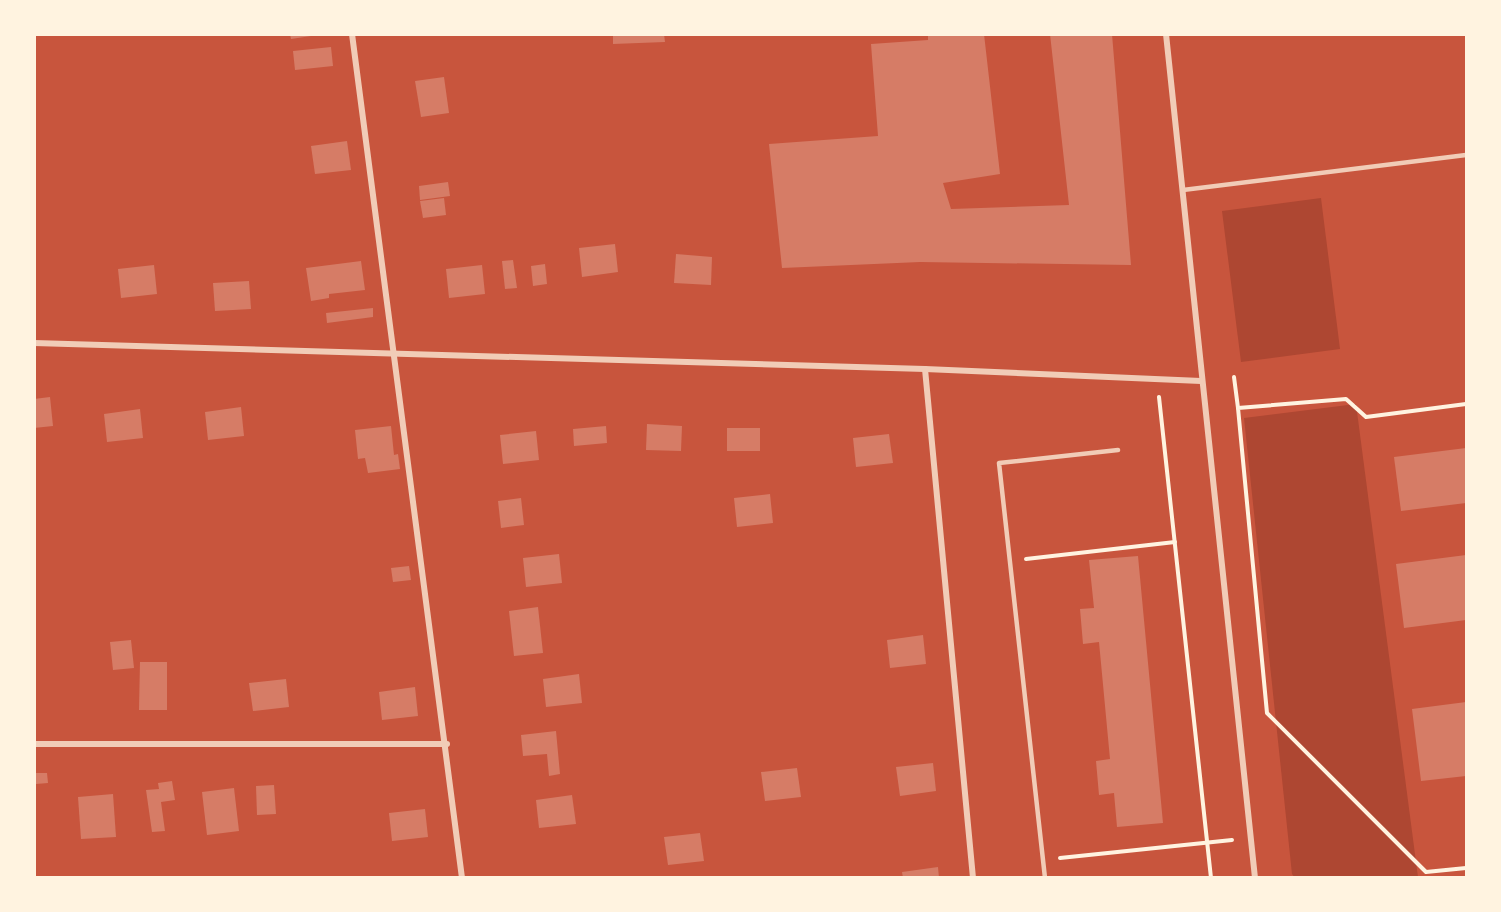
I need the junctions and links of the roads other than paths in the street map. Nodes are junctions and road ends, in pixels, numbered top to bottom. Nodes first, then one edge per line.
1 (352, 34) edge
2 (1166, 34) edge
3 (1467, 155) edge
4 (1183, 190) junction
5 (34, 342) edge
6 (394, 354) junction
7 (925, 369) junction
8 (1201, 381) junction
9 (1118, 450) dead end
10 (34, 744) edge
11 (447, 744) junction
12 (462, 878) edge
13 (973, 878) edge
14 (1045, 878) edge
15 (1255, 878) edge

1 - 6 street
2 - 4 street
3 - 4 lane
4 - 8 street
5 - 6 street
6 - 7 street
6 - 11 street
7 - 8 street
7 - 13 street
8 - 15 street
9 - 14 lane
10 - 11 street
11 - 12 street

